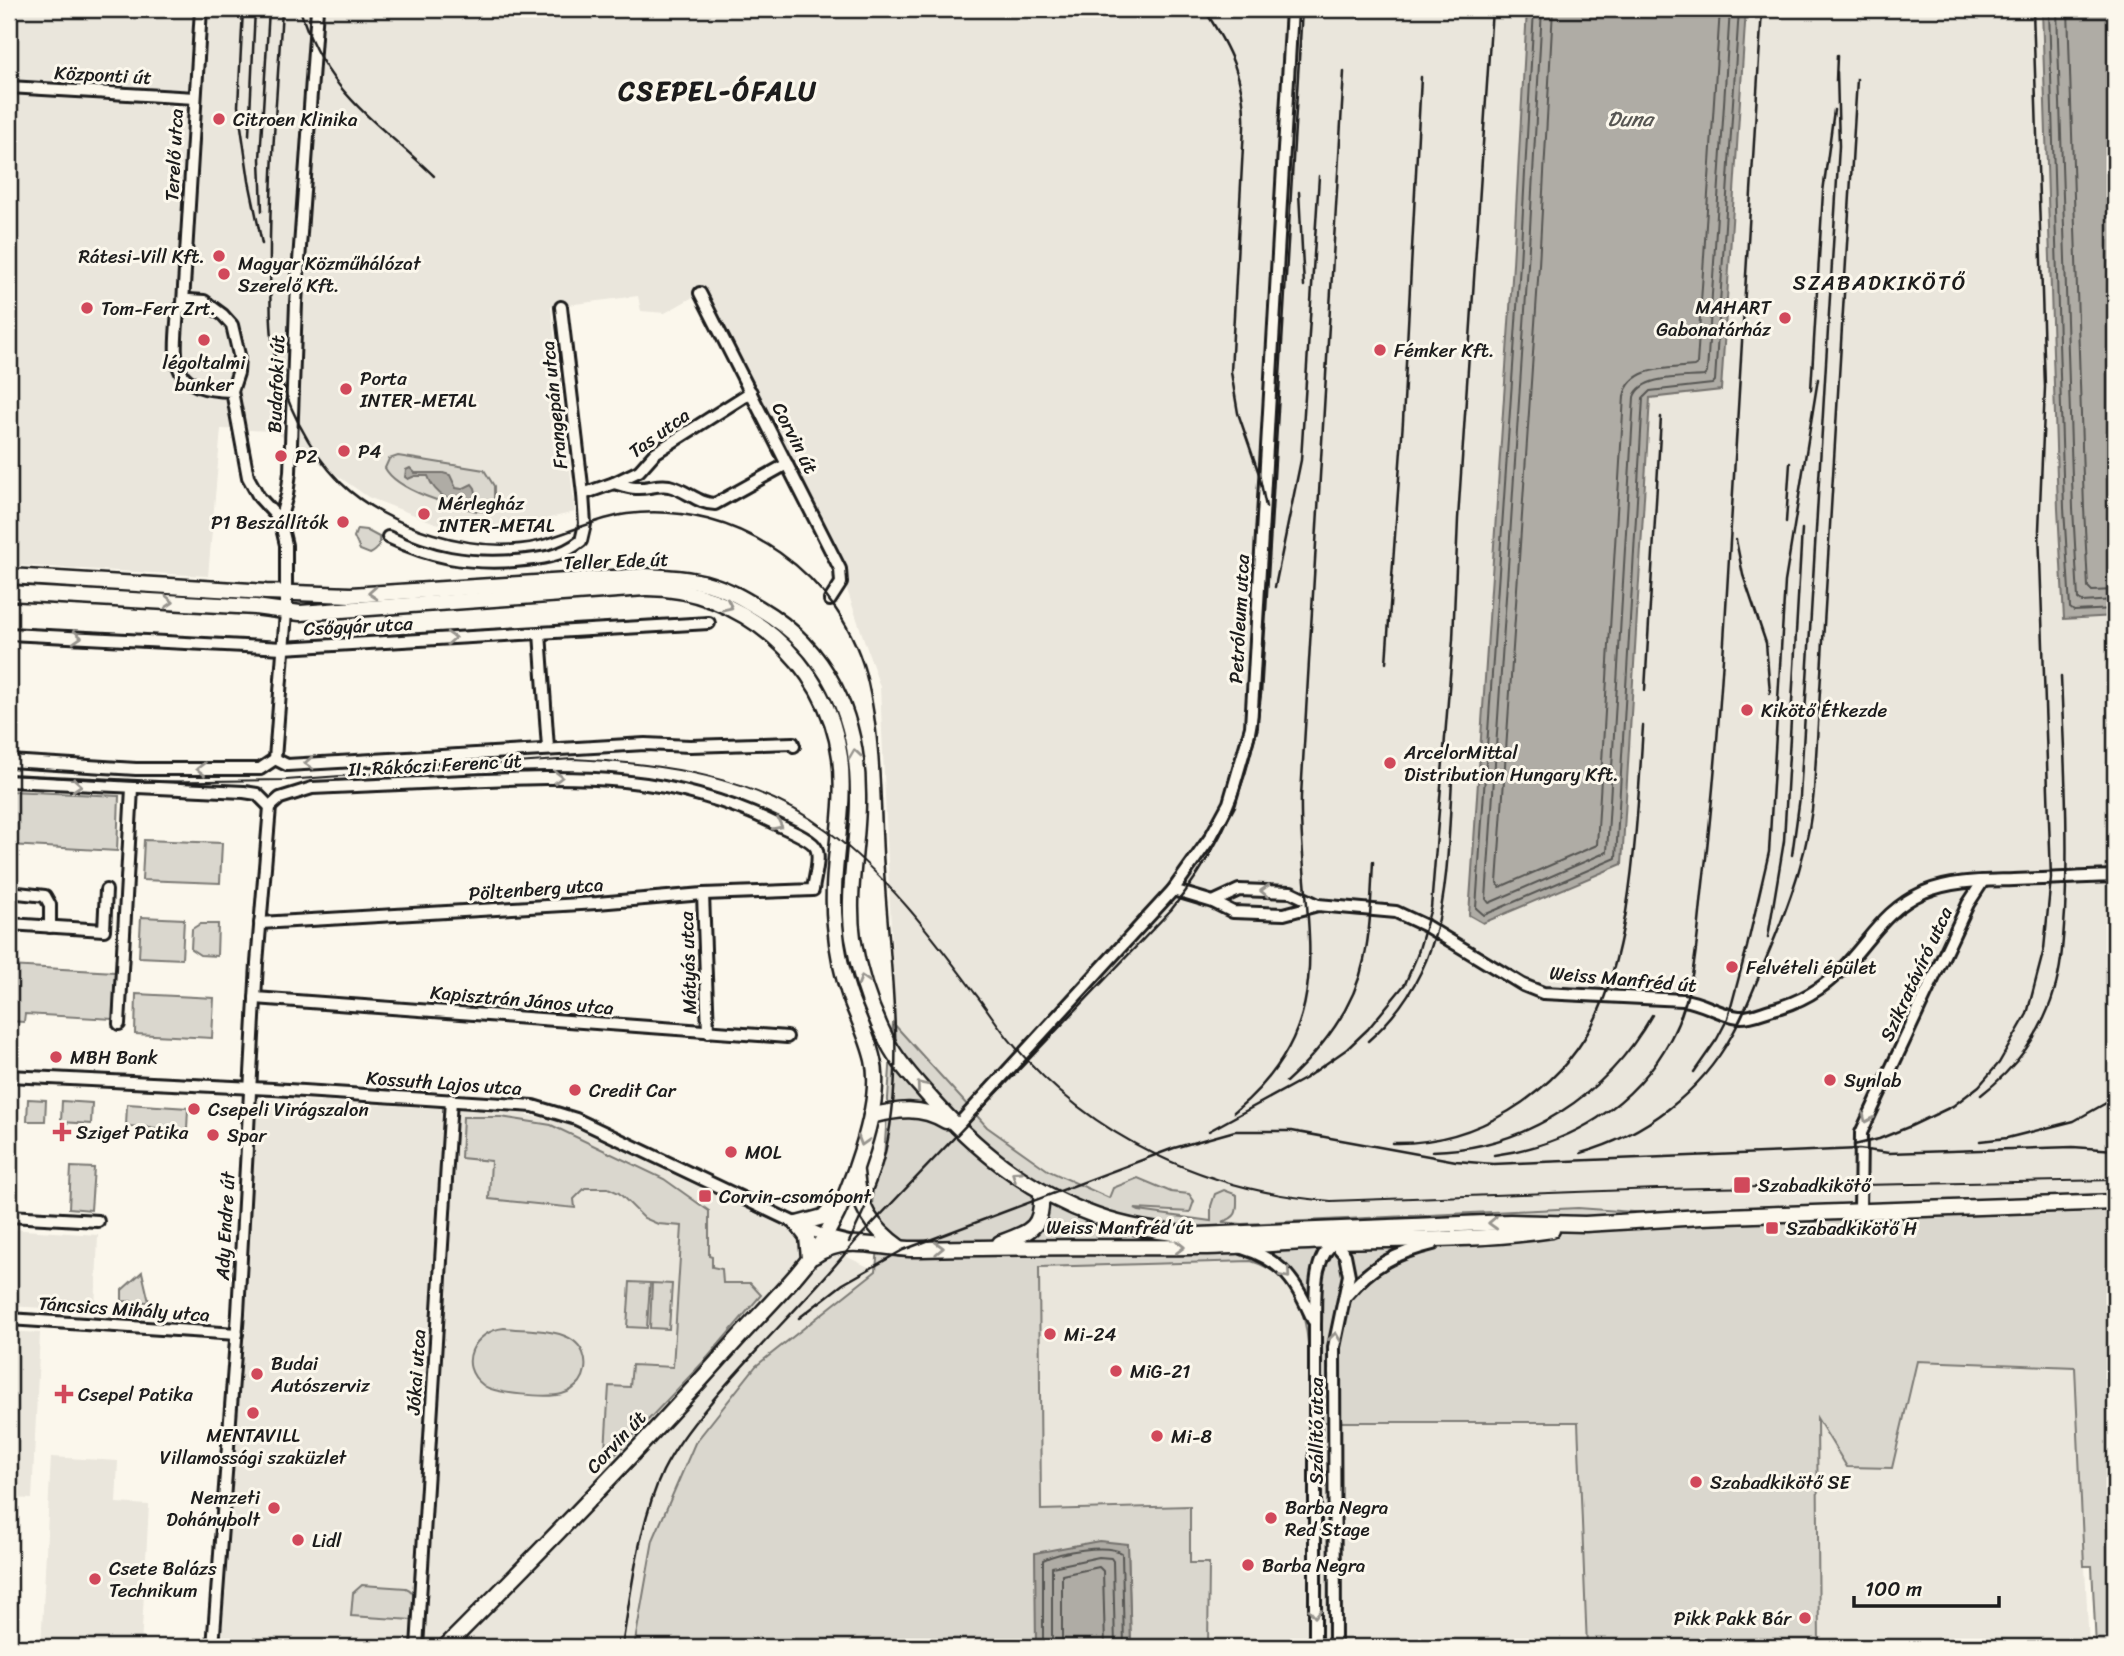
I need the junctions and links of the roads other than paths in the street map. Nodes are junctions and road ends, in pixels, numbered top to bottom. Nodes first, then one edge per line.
1 (201, 9) edge
2 (317, 9) edge
3 (1292, 9) edge
4 (9, 87) edge
5 (195, 98) junction
6 (700, 293) dead end
7 (183, 303) junction
8 (561, 307) dead end
9 (232, 391) junction
10 (751, 392) junction
11 (787, 464) junction
12 (614, 483) junction
13 (583, 494) junction
14 (279, 520) junction
15 (388, 537) dead end
16 (9, 576) edge
17 (9, 593) edge
18 (285, 593) junction
19 (830, 600) dead end
20 (286, 612) junction
21 (709, 622) dead end
22 (540, 633) junction
23 (9, 634) edge
24 (283, 648) junction
25 (794, 746) dead end
26 (548, 748) junction
27 (275, 759) junction
28 (9, 761) edge
29 (9, 781) edge
30 (132, 788) junction
31 (270, 807) junction
32 (2115, 876) edge
33 (1983, 881) junction
34 (106, 890) dead end
35 (813, 890) joint
36 (1173, 890) junction
37 (9, 892) edge
38 (703, 894) junction
39 (1213, 902) junction
40 (1318, 905) junction
41 (260, 923) junction
42 (9, 924) edge
43 (50, 927) junction
44 (255, 998) junction
45 (119, 1024) dead end
46 (708, 1032) junction
47 (787, 1037) dead end
48 (9, 1076) edge
49 (250, 1088) junction
50 (451, 1100) junction
51 (871, 1116) junction
52 (956, 1127) junction
53 (855, 1167) junction
54 (847, 1190) junction
55 (1041, 1192) junction
56 (2115, 1202) edge
57 (1860, 1211) junction
58 (9, 1216) edge
59 (98, 1221) dead end
60 (797, 1224) junction
61 (1586, 1224) junction
62 (1359, 1228) junction
63 (1315, 1230) junction
64 (825, 1236) junction
65 (1447, 1240) junction
66 (1334, 1241) junction
67 (849, 1242) junction
68 (1236, 1246) junction
69 (989, 1247) junction
70 (903, 1250) junction
71 (809, 1258) junction
72 (1345, 1297) junction
73 (9, 1319) edge
74 (1315, 1324) junction
75 (237, 1334) junction
76 (1315, 1427) junction
77 (1334, 1427) junction
78 (1315, 1566) junction
79 (1335, 1566) junction
80 (213, 1647) edge
81 (417, 1647) edge
82 (445, 1647) edge
83 (1315, 1647) edge
84 (1335, 1647) edge

1 - 5 street, Terelő utca
2 - 14 street, Budafoki út
3 - 36 street, Petróleum utca
4 - 5 street, Központi út
5 - 7 street, Terelő utca
6 - 10 street, Corvin út
7 - 9 street
7 - 9 street
8 - 13 street, Frangepán utca
9 - 14 street
10 - 11 street, Corvin út
10 - 12 street, Tas utca
11 - 12 street
11 - 19 street, Corvin út
12 - 13 street, Tas utca
13 - 15 street, Frangepán utca
14 - 18 street, Budafoki út
16 - 18 main road, Teller Ede út
17 -> 20 main road, Teller Ede út
18 - 20 street, Budafoki út
52 -> 18 main road, Teller Ede út
20 - 24 street, Budafoki út
20 -> 51 main road, Teller Ede út
21 - 22 street, Csőgyár utca
24 -> 22 street, Csőgyár utca
22 - 26 street
23 -> 24 street, Csőgyár utca
24 - 27 street, Budafoki út
25 - 26 street, II. Rákóczi Ferenc út
26 -> 27 street, II. Rákóczi Ferenc út
27 -> 28 street, II. Rákóczi Ferenc út
29 -> 30 street
30 - 31 street
30 - 45 street
31 -> 35 street, II. Rákóczi Ferenc út
31 - 41 street, Ady Endre út
32 - 33 street
33 - 40 street, Weiss Manfréd út
33 -> 57 street, Szikratávíró utca
34 - 43 street
35 - 38 street, Pöltenberg utca
36 - 39 street, Weiss Manfréd út
36 - 52 street, Petróleum utca
37 - 43 street
38 - 41 street, Pöltenberg utca
38 - 46 street, Mátyás utca
39 - 40 street, Weiss Manfréd út
40 -> 39 street, Weiss Manfréd út
41 - 44 street, Ady Endre út
42 - 43 street
44 - 46 street, Kapisztrán János utca
44 - 49 street, Ady Endre út
46 - 47 street, Kapisztrán János utca
48 - 49 street, Kossuth Lajos utca
49 - 50 street, Kossuth Lajos utca
49 - 75 street, Ady Endre út
50 - 60 street, Kossuth Lajos utca
50 - 81 street, Jókai utca
51 - 52 main road
51 -> 53 main road
55 -> 52 main road, Weiss Manfréd út
53 - 54 main road
53 - 70 main road
54 - 60 main road
54 - 64 main road, Corvin út
55 - 63 main road, Weiss Manfréd út
55 - 69 main road, Weiss Manfréd út
56 - 57 main road, Weiss Manfréd út
57 - 61 main road, Weiss Manfréd út
58 - 59 street
60 - 64 street, Kossuth Lajos utca
60 - 71 main road
61 -> 62 main road, Weiss Manfréd út
61 - 65 main road, Weiss Manfréd út
62 - 63 main road, Weiss Manfréd út
62 - 66 street
63 - 66 street
64 - 67 street, Kossuth Lajos utca
64 - 71 main road, Corvin út
65 - 66 main road, Weiss Manfréd út
65 - 72 street
66 - 68 main road, Weiss Manfréd út
66 - 72 street, Szállító utca
66 - 74 street, Szállító utca
67 - 70 main road, Weiss Manfréd út
67 - 71 main road
69 -> 68 main road, Weiss Manfréd út
68 -> 74 street, Szállító utca
70 -> 69 main road, Weiss Manfréd út
71 - 82 main road, Corvin út
77 -> 72 street, Szállító utca
73 - 75 street, Táncsics Mihály utca
74 - 76 street, Szállító utca
75 - 80 street, Ady Endre út
76 - 77 street
76 - 78 street, Szállító utca
77 - 79 street, Szállító utca
78 - 79 street
78 -> 83 street, Szállító utca
79 - 84 street, Szállító utca

